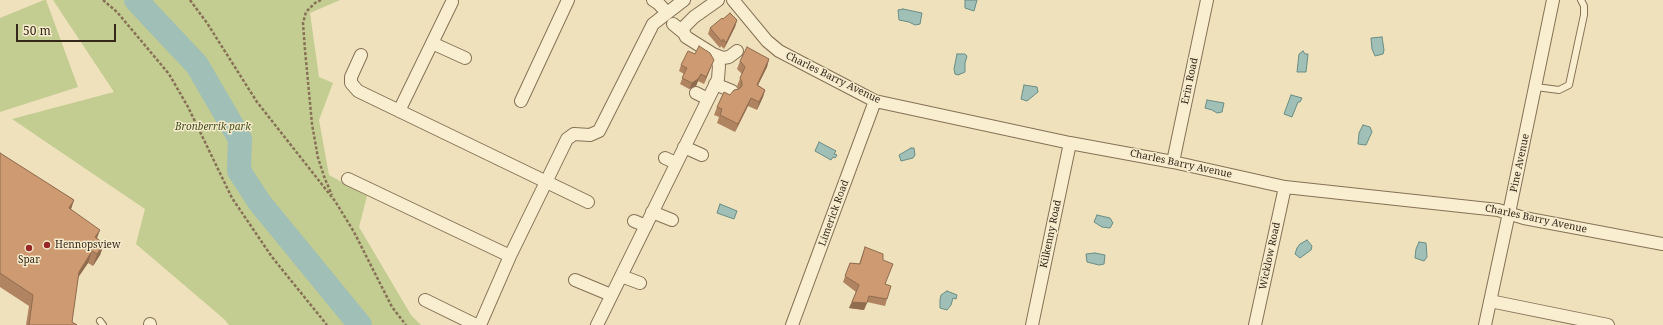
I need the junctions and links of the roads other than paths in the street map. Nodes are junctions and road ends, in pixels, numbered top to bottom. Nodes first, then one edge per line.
1 (568, 0) edge
2 (653, 0) edge
3 (684, 0) edge
4 (718, 0) edge
5 (732, 0) edge
6 (1207, 0) edge
7 (1553, 0) edge
8 (1581, 0) edge
9 (452, 2) dead end
10 (664, 15) junction
11 (673, 24) dead end
12 (684, 34) junction
13 (432, 43) junction
14 (736, 52) dead end
15 (714, 54) junction
16 (361, 55) dead end
17 (465, 58) dead end
18 (715, 84) junction
19 (1536, 87) junction
20 (732, 91) edge
21 (696, 93) dead end
22 (708, 99) junction
23 (875, 100) junction
24 (521, 101) dead end
25 (399, 110) junction
26 (1070, 143) junction
27 (684, 147) junction
28 (702, 155) dead end
29 (665, 158) dead end
30 (1173, 162) junction
31 (676, 163) junction
32 (348, 178) dead end
33 (546, 180) junction
34 (1285, 187) junction
35 (588, 202) dead end
36 (652, 212) junction
37 (1510, 213) junction
38 (672, 220) dead end
39 (634, 221) dead end
40 (646, 226) junction
41 (1663, 244) edge
42 (510, 256) junction
43 (575, 280) dead end
44 (640, 283) dead end
45 (614, 284) junction
46 (425, 300) dead end
47 (1490, 301) junction
48 (476, 325) edge
49 (480, 325) edge
50 (597, 325) edge
51 (792, 325) edge
52 (1032, 325) edge
53 (1256, 325) edge
54 (1485, 325) edge
55 (1608, 325) edge

1 - 24 street
2 - 10 street
3 - 10 street
4 - 12 street
5 - 23 street, Charles Barry Avenue
6 - 30 street, Erin Road
7 - 19 street, Pine Avenue
8 - 19 lane
9 - 13 street
10 - 33 street
11 - 12 street
12 - 15 street
13 - 17 street
13 - 25 street
14 - 15 street
15 - 18 street
16 - 25 street
18 - 20 street
18 - 22 street
19 - 37 street, Pine Avenue
21 - 22 street
22 - 27 street
23 - 26 street, Charles Barry Avenue
23 - 51 street, Limerick Road
25 - 33 street
26 - 30 street, Charles Barry Avenue
26 - 52 street, Kilkenny Road
27 - 28 street
27 - 31 street
29 - 31 street
30 - 34 street, Charles Barry Avenue
31 - 36 street
32 - 42 street
33 - 35 street
33 - 42 street
34 - 37 street, Charles Barry Avenue
34 - 53 street, Wicklow Road
36 - 38 street
36 - 40 street
37 - 41 street, Charles Barry Avenue
37 - 47 street, Pine Avenue
39 - 40 street
40 - 45 street
42 - 49 street
43 - 45 street
44 - 45 street
45 - 50 street
46 - 48 street
47 - 54 street, Pine Avenue
47 - 55 street

